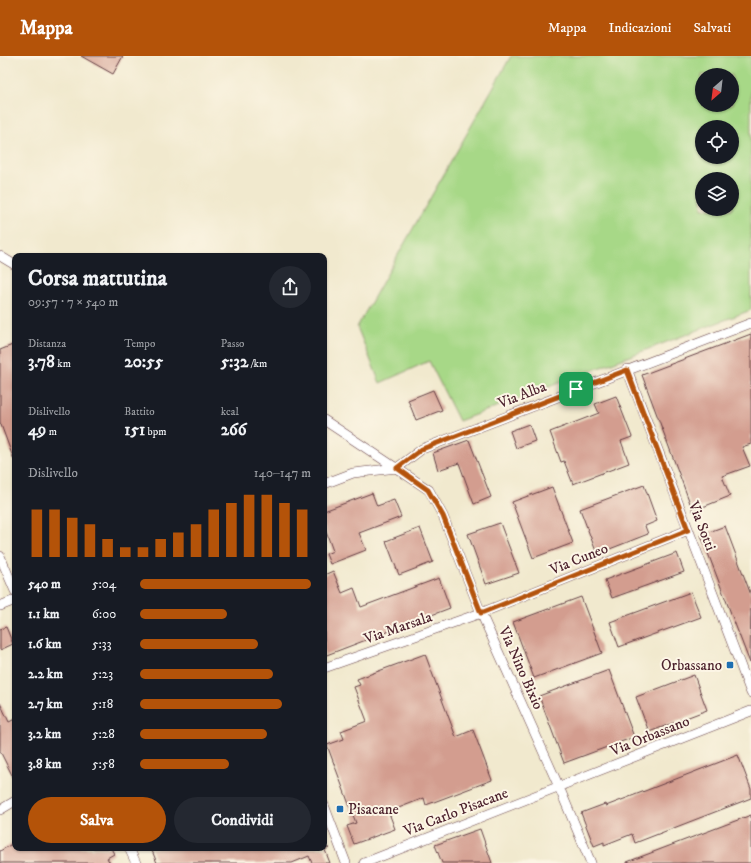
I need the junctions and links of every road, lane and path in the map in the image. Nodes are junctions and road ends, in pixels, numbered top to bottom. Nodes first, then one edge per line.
1 (0, 256) edge
2 (12, 263) edge
3 (751, 323) edge
4 (627, 370) junction
5 (327, 422) edge
6 (397, 468) junction
7 (327, 483) edge
8 (688, 530) junction
9 (0, 556) edge
10 (12, 584) edge
11 (12, 601) edge
12 (0, 606) edge
13 (481, 613) junction
14 (327, 667) edge
15 (751, 693) edge
16 (751, 711) edge
17 (559, 787) junction
18 (12, 803) edge
19 (0, 810) edge
20 (327, 813) edge
21 (130, 851) edge
22 (136, 863) edge
23 (346, 863) edge
24 (364, 863) edge
25 (590, 863) edge

1 - 2 street
3 - 4 street, Via Alba
4 - 6 street, Via Alba
4 - 8 street, Via Sotti
5 - 6 street, Via Nino Bixio
6 - 7 street
6 - 13 street, Via Nino Bixio
8 - 13 street, Via Cuneo
8 - 15 street, Via Sotti
9 - 10 street
11 - 12 street
13 - 14 street, Via Marsala
13 - 17 street, Via Nino Bixio
16 - 17 street, Via Orbassano
17 - 24 street, Via Carlo Pisacane
17 - 25 street, Via Nino Bixio
18 - 19 street
20 - 23 street
21 - 22 street

